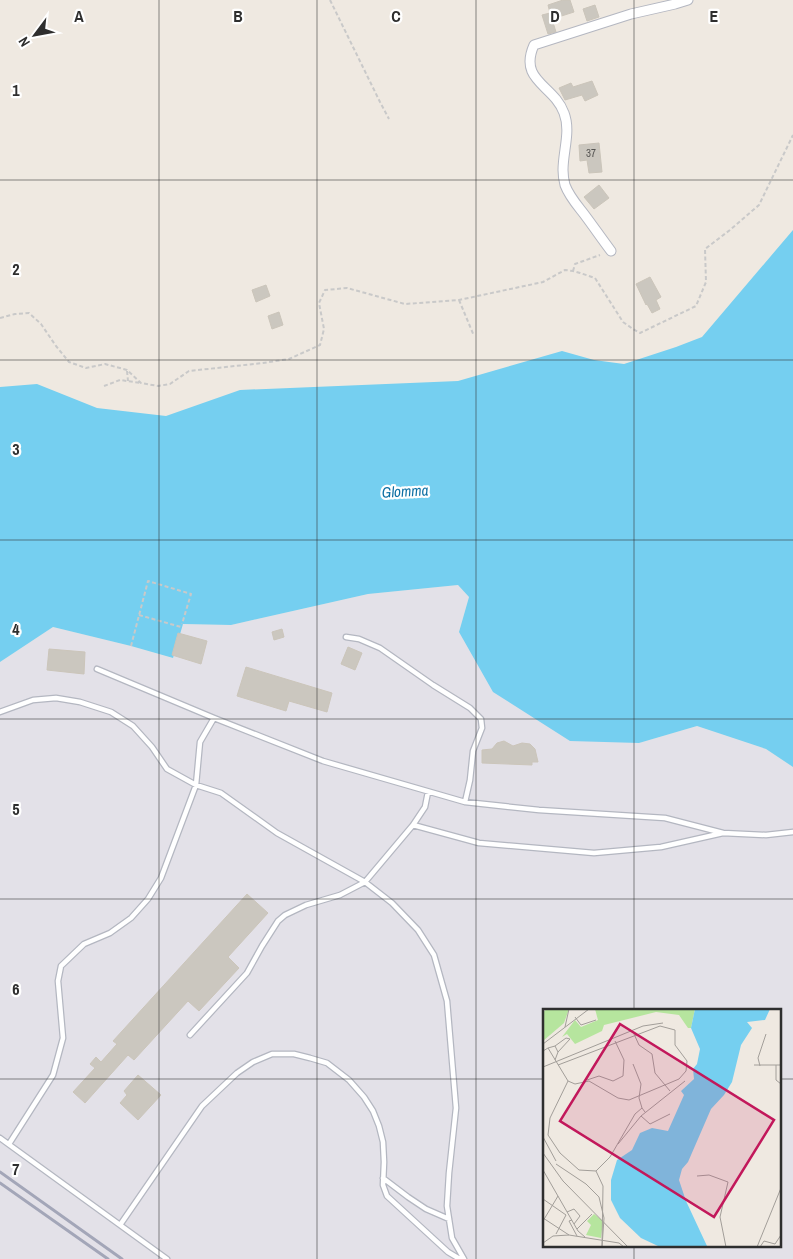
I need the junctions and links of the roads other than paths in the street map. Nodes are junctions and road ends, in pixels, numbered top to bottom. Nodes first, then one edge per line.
1 (688, 0) edge
2 (611, 251) road end
3 (346, 637) dead end
4 (98, 669) dead end
5 (0, 712) edge
6 (214, 718) junction
7 (196, 784) junction
8 (428, 792) junction
9 (465, 802) junction
10 (413, 825) junction
11 (793, 832) edge
12 (723, 833) junction
13 (365, 882) junction
14 (190, 1035) dead end
15 (0, 1138) edge
16 (9, 1144) junction
17 (383, 1178) junction
18 (449, 1219) junction
19 (120, 1225) junction
20 (167, 1259) edge
21 (463, 1259) edge

1 - 2 street
3 - 9 lane
4 - 6 lane
5 - 7 lane
6 - 7 lane
6 - 8 lane
7 - 13 lane
7 - 16 lane
8 - 9 lane
8 - 10 lane
9 - 12 lane
10 - 12 lane
10 - 13 lane
11 - 12 lane
13 - 14 lane
13 - 18 lane
15 - 16 lane
16 - 19 lane
17 - 18 lane
17 - 19 lane
17 - 21 lane
18 - 21 lane
19 - 20 lane

